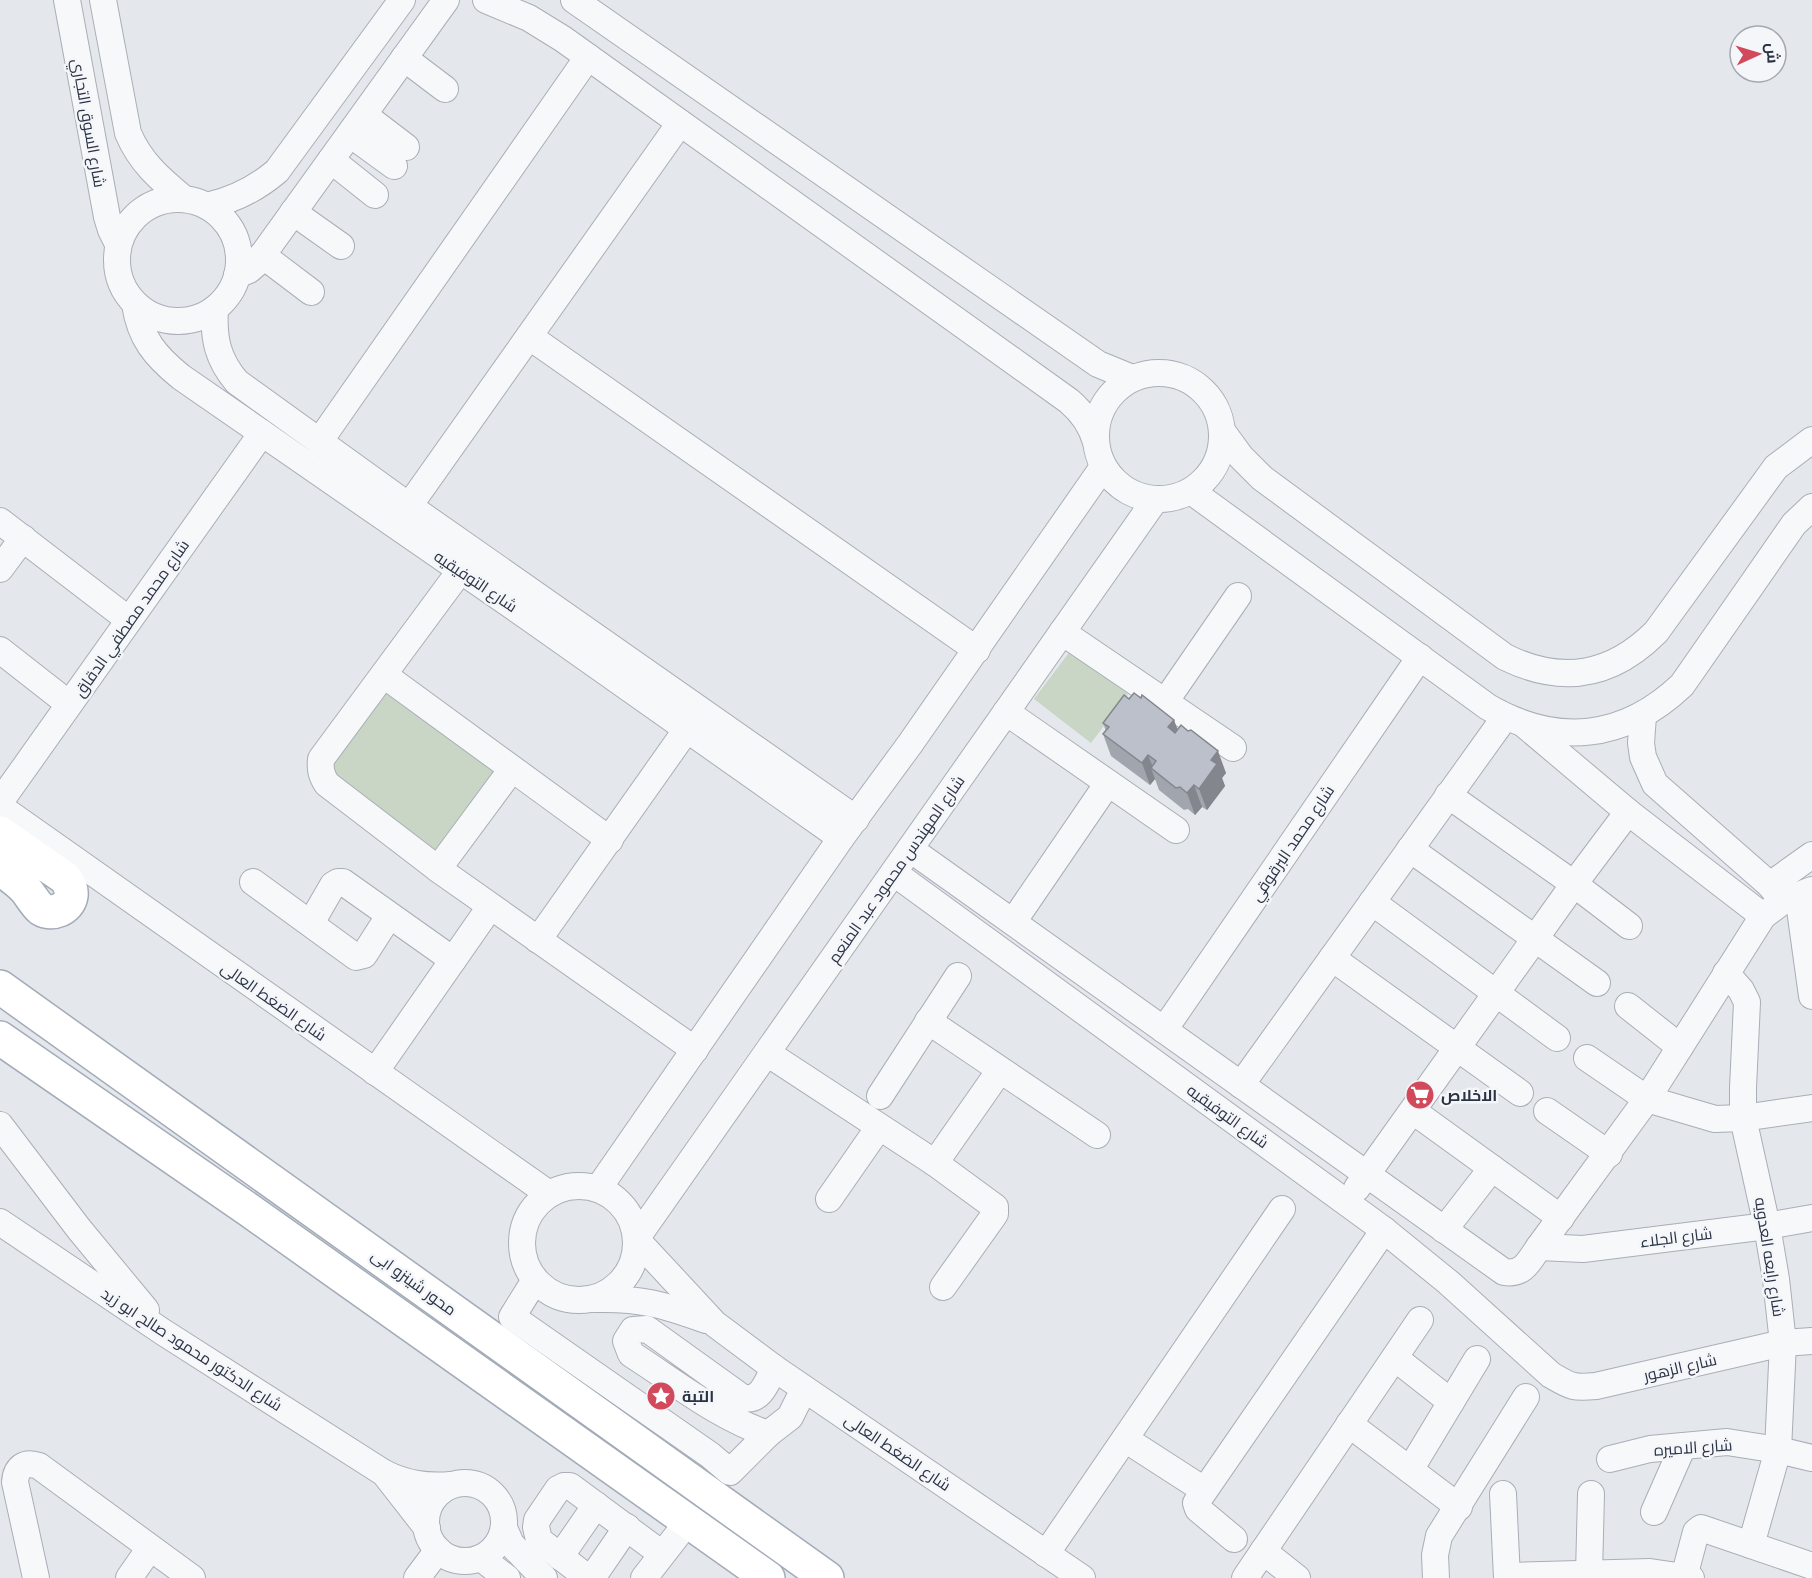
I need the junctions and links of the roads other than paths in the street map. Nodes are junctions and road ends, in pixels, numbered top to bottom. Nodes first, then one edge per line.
1 (67, 0) edge
2 (103, 0) edge
3 (402, 0) edge
4 (446, 0) edge
5 (486, 0) edge
6 (574, 0) edge
7 (588, 57) junction
8 (405, 58) junction
9 (445, 88) dead end
10 (680, 123) junction
11 (357, 124) junction
12 (400, 157) dead end
13 (331, 160) junction
14 (375, 195) dead end
15 (195, 202) junction
16 (293, 212) junction
17 (118, 244) junction
18 (341, 246) dead end
19 (262, 255) junction
20 (237, 275) junction
21 (311, 292) dead end
22 (135, 304) junction
23 (215, 309) junction
24 (530, 337) junction
25 (1132, 378) junction
26 (1222, 431) junction
27 (262, 434) junction
28 (1812, 440) edge
29 (319, 442) junction
30 (1096, 442) junction
31 (1103, 466) junction
32 (1191, 491) junction
33 (1155, 500) junction
34 (409, 506) junction
35 (1812, 507) edge
36 (0, 520) edge
37 (23, 538) junction
38 (0, 569) edge
39 (460, 571) junction
40 (1238, 596) dead end
41 (129, 620) junction
42 (1062, 632) junction
43 (0, 650) edge
44 (976, 650) junction
45 (1420, 657) junction
46 (384, 675) junction
47 (1165, 702) junction
48 (69, 704) junction
49 (1006, 712) junction
50 (1643, 716) junction
51 (1514, 720) junction
52 (687, 729) junction
53 (1233, 748) dead end
54 (512, 769) junction
55 (772, 775) junction
56 (1108, 783) junction
57 (1448, 795) junction
58 (0, 802) edge
59 (0, 807) edge
60 (1628, 812) junction
61 (849, 828) junction
62 (1176, 830) dead end
63 (0, 833) edge
64 (610, 840) junction
65 (910, 849) junction
66 (1410, 849) junction
67 (1812, 855) edge
68 (0, 869) edge
69 (438, 869) junction
70 (894, 873) junction
71 (253, 882) dead end
72 (1574, 884) junction
73 (1785, 897) edge
74 (1372, 902) junction
75 (490, 907) junction
76 (389, 916) junction
77 (1013, 922) junction
78 (311, 923) junction
79 (1629, 926) dead end
80 (1535, 939) junction
81 (538, 940) junction
82 (1332, 958) junction
83 (453, 960) junction
84 (1726, 973) junction
85 (958, 976) dead end
86 (1597, 983) dead end
87 (0, 987) edge
88 (1497, 992) junction
89 (1812, 996) edge
90 (1628, 1006) dead end
91 (928, 1021) junction
92 (1164, 1030) junction
93 (0, 1038) edge
94 (1557, 1038) dead end
95 (1458, 1047) junction
96 (1680, 1047) junction
97 (695, 1050) junction
98 (767, 1053) junction
99 (1587, 1058) dead end
100 (1000, 1070) junction
101 (375, 1072) junction
102 (1242, 1085) junction
103 (1520, 1093) dead end
104 (880, 1096) dead end
105 (1647, 1099) junction
106 (1812, 1108) edge
107 (1413, 1111) junction
108 (1547, 1111) dead end
109 (1743, 1119) junction
110 (0, 1125) edge
111 (879, 1127) junction
112 (1096, 1135) dead end
113 (1609, 1154) junction
114 (935, 1163) junction
115 (1492, 1168) junction
116 (1368, 1175) junction
117 (598, 1188) junction
118 (549, 1194) junction
119 (830, 1199) dead end
120 (1346, 1203) junction
121 (1282, 1209) dead end
122 (1561, 1218) junction
123 (1812, 1218) edge
124 (0, 1222) edge
125 (1767, 1226) junction
126 (1384, 1230) junction
127 (1444, 1230) junction
128 (636, 1239) junction
129 (1539, 1247) junction
130 (535, 1280) junction
131 (943, 1287) dead end
132 (591, 1299) junction
133 (1420, 1320) dead end
134 (715, 1324) junction
135 (163, 1332) junction
136 (1812, 1341) edge
137 (1783, 1343) junction
138 (1395, 1358) junction
139 (1477, 1359) dead end
140 (774, 1368) junction
141 (1551, 1375) joint
142 (804, 1389) junction
143 (1526, 1397) dead end
144 (1451, 1402) junction
145 (1349, 1424) junction
146 (768, 1434) junction
147 (1125, 1438) junction
148 (1683, 1446) junction
149 (1778, 1450) junction
150 (1812, 1458) edge
151 (1610, 1459) dead end
152 (1410, 1470) junction
153 (384, 1473) junction
154 (451, 1485) junction
155 (1204, 1490) junction
156 (1503, 1494) dead end
157 (1591, 1494) dead end
158 (596, 1505) junction
159 (1459, 1507) junction
160 (1654, 1512) dead end
161 (627, 1527) junction
162 (504, 1528) junction
163 (679, 1533) dead end
164 (433, 1539) junction
165 (1234, 1539) dead end
166 (1750, 1545) junction
167 (150, 1548) junction
168 (1263, 1551) junction
169 (662, 1554) junction
170 (1046, 1554) junction
171 (560, 1557) junction
172 (464, 1566) edge
173 (1812, 1566) edge
174 (1589, 1574) junction
175 (1650, 1575) edge
176 (1562, 1576) edge
177 (1507, 1577) edge
178 (1687, 1577) edge
179 (36, 1578) edge
180 (129, 1578) edge
181 (192, 1578) edge
182 (417, 1578) edge
183 (507, 1578) edge
184 (544, 1578) edge
185 (590, 1578) edge
186 (645, 1578) edge
187 (768, 1578) edge
188 (827, 1578) edge
189 (1082, 1578) edge
190 (1245, 1578) edge
191 (1297, 1578) edge
192 (1436, 1578) edge

1 - 17 street, شارع السوق التجاري
2 - 15 street
3 - 15 street
4 - 8 street
5 - 7 street
6 - 25 street
7 - 10 street
7 - 29 street
8 - 9 street
8 - 11 street
10 - 24 street
10 - 30 street
11 - 12 street
11 - 13 street
13 - 14 street
13 - 16 street
15 - 17 street
15 - 20 street
16 - 18 street
16 - 19 street
17 - 22 street
19 - 20 street
19 - 21 street
20 - 23 street
22 - 23 street
22 - 27 street, شارع التوفيقيه
23 - 29 street, شارع التوفيقيه
24 - 34 street
24 - 44 street
25 - 26 street
25 - 30 street
26 - 28 street
26 - 32 street
27 - 39 street, شارع التوفيقيه
27 - 41 street, شارع محمد مصطفي الدقاق
29 - 34 street, شارع التوفيقيه
30 - 31 street
31 - 33 street
31 - 44 street
32 - 33 street
32 - 45 street
33 - 42 street, شارع المهندس محمود عبد المنعم
34 - 55 street, شارع التوفيقيه
35 - 50 street
36 - 37 street
37 - 38 street
37 - 41 street
39 - 46 street
39 - 52 street, شارع التوفيقيه
40 - 47 street
41 - 48 street, شارع محمد مصطفي الدقاق
42 - 47 street
42 - 49 street, شارع المهندس محمود عبد المنعم
43 - 48 street
44 - 61 street
45 - 51 street
45 - 92 street, شارع محمد البرقوقي
46 - 54 street
46 - 69 street
47 - 53 street
48 - 58 street, شارع محمد مصطفي الدقاق
49 - 56 street
49 - 65 street, شارع المهندس محمود عبد المنعم
50 - 51 street
50 - 73 street
51 - 57 street
51 - 60 street
52 - 55 street, شارع التوفيقيه
52 - 64 street
54 - 64 street
54 - 69 street
55 - 61 street, شارع التوفيقيه
56 - 62 street
56 - 77 street
57 - 66 street
57 - 72 street
59 - 101 street, شارع الضغط العالى
60 - 72 street
60 - 73 street
61 - 97 street
63 - 68 main road
64 - 81 street
65 - 70 street, شارع المهندس محمود عبد المنعم
65 - 77 street, شارع التوفيقيه
66 - 74 street
66 - 80 street
67 - 73 street
69 - 75 street
70 - 98 street, شارع المهندس محمود عبد المنعم
70 - 120 street, شارع التوفيقيه
71 - 78 street
72 - 79 street
72 - 80 street
73 - 84 street
73 - 89 street
74 - 82 street
74 - 88 street
75 - 81 street
75 - 83 street
76 - 78 street
76 - 78 street
76 - 83 street
77 - 92 street, شارع التوفيقيه
80 - 86 street
80 - 88 street
81 - 97 street
82 - 95 street
82 - 102 street
83 - 101 street
84 - 96 street
84 - 109 street, شارع رابعه العدويه
85 - 91 street
87 - 188 main road, محور شينزو ابى
88 - 94 street
88 - 95 street
90 - 96 street
91 - 100 street
91 - 104 street
92 - 102 street, شارع التوفيقيه
93 - 187 main road
95 - 103 street
95 - 107 street
96 - 105 street
97 - 117 street
98 - 111 street
98 - 128 street, شارع المهندس محمود عبد المنعم
99 - 105 street
100 - 112 street
100 - 114 street
101 - 118 street, شارع الضغط العالى
102 - 116 street, شارع التوفيقيه
105 - 109 street
105 - 113 street
106 - 109 street
107 - 115 street
107 - 116 street
108 - 113 street
109 - 125 street, شارع رابعه العدويه
110 - 135 street
111 - 114 street
111 - 119 street
113 - 122 street
114 - 131 street
115 - 122 street
115 - 127 street
116 - 120 street
116 - 127 street, شارع التوفيقيه
117 - 118 street
117 - 128 street
118 - 130 street
120 - 126 street, شارع التوفيقيه
121 - 147 street
122 - 129 street
123 - 125 street, شارع الجلاء
124 - 135 street, شارع الدكتور محمود صالح ابو زيد
125 - 129 street, شارع الجلاء
125 - 137 street, شارع رابعه العدويه
126 - 141 street, شارع التوفيقيه
126 - 155 street
127 - 129 street, شارع التوفيقيه
128 - 132 street
128 - 134 street, شارع الضغط العالى
130 - 132 street
130 - 146 street
132 - 134 street, شارع الضغط العالى
133 - 138 street
134 - 140 street, شارع الضغط العالى
135 - 153 street, شارع الدكتور محمود صالح ابو زيد
136 - 137 street, شارع الزهور
137 - 141 street, شارع الزهور
137 - 149 street, شارع رابعه العدويه
138 - 144 street
138 - 145 street
139 - 144 street
140 - 142 street, شارع الضغط العالى
140 - 146 street
142 - 146 street
142 - 170 street, شارع الضغط العالى
143 - 159 street
144 - 152 street
145 - 152 street
145 - 168 street
147 - 155 street
147 - 170 street
148 - 149 street, شارع الاميره
148 - 151 street, شارع الاميره
148 - 160 street
149 - 150 street, شارع الاميره
149 - 166 street, شارع رابعه العدويه
152 - 159 street
153 - 154 street, شارع الدكتور محمود صالح ابو زيد
153 - 164 street, شارع الدكتور محمود صالح ابو زيد
154 - 162 street
154 - 164 street
155 - 165 street
156 - 177 street
157 - 174 street
158 - 161 street
158 - 171 street
158 - 171 street
159 - 192 street
161 - 169 street
161 - 185 street
162 - 172 street
162 - 184 street
163 - 169 street
164 - 172 street
164 - 182 street
166 - 173 street
166 - 178 street
167 - 179 street
167 - 180 street
167 - 181 street
168 - 190 street
168 - 191 street
169 - 186 street
170 - 189 street, شارع الضغط العالى
171 - 185 street
172 - 183 street
174 - 175 street
174 - 176 street
175 - 178 street
176 - 177 street

